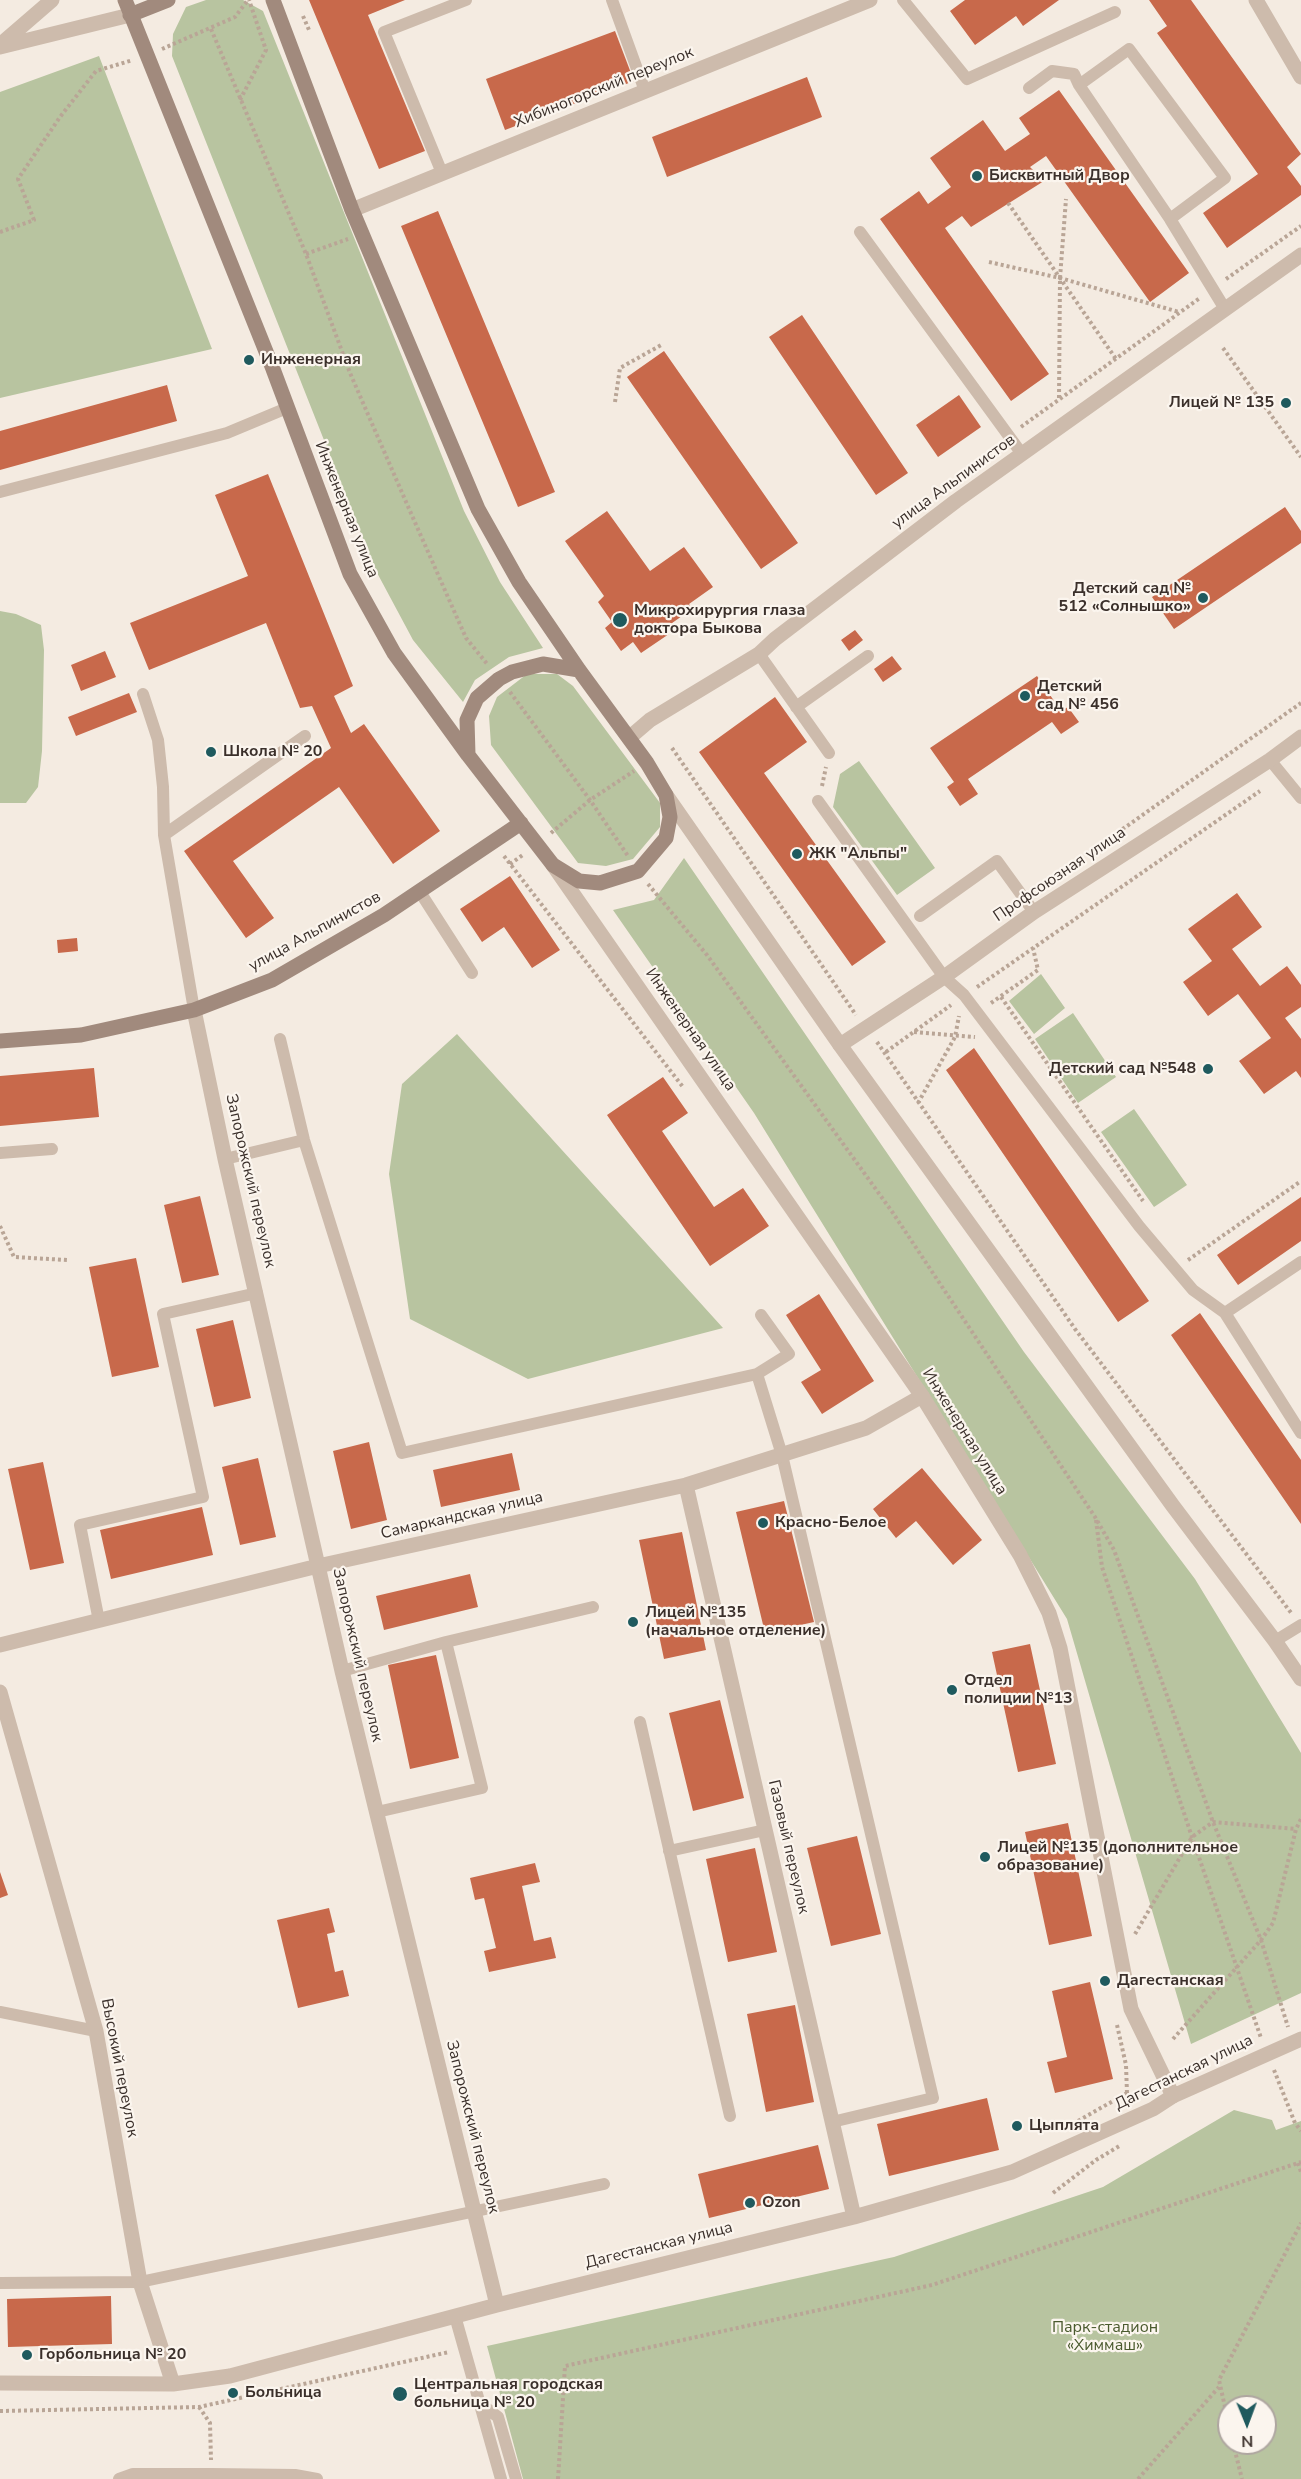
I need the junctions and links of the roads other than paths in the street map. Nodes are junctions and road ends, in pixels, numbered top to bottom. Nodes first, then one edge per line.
1 (52, 0) edge
2 (168, 0) edge
3 (273, 0) edge
4 (466, 0) edge
5 (612, 0) edge
6 (870, 0) edge
7 (903, 0) edge
8 (1256, 0) edge
9 (127, 7) edge
10 (1115, 12) dead end
11 (0, 46) edge
12 (1301, 77) edge
13 (1079, 85) junction
14 (1029, 88) dead end
15 (645, 91) junction
16 (442, 173) junction
17 (352, 210) junction
18 (1170, 219) junction
19 (860, 232) dead end
20 (1301, 255) edge
21 (1225, 309) junction
22 (287, 408) junction
23 (1022, 454) junction
24 (0, 492) edge
25 (759, 654) junction
26 (868, 656) dead end
27 (579, 670) junction
28 (143, 694) dead end
29 (796, 707) junction
30 (305, 736) dead end
31 (1301, 736) edge
32 (628, 738) junction
33 (830, 753) road end
34 (468, 755) junction
35 (1270, 760) junction
36 (666, 795) junction
37 (1301, 798) edge
38 (819, 801) road end
39 (521, 823) junction
40 (164, 835) junction
41 (553, 866) junction
42 (420, 892) junction
43 (1034, 912) junction
44 (920, 916) dead end
45 (472, 973) dead end
46 (944, 976) junction
47 (194, 1010) junction
48 (280, 1039) dead end
49 (0, 1041) edge
50 (840, 1045) junction
51 (304, 1140) junction
52 (52, 1149) dead end
53 (0, 1153) edge
54 (225, 1159) junction
55 (1301, 1262) edge
56 (257, 1293) junction
57 (1225, 1313) junction
58 (761, 1315) dead end
59 (757, 1374) junction
60 (922, 1396) junction
61 (1301, 1433) edge
62 (782, 1455) junction
63 (687, 1485) junction
64 (318, 1566) junction
65 (592, 1607) dead end
66 (99, 1622) junction
67 (1300, 1625) edge
68 (1275, 1641) junction
69 (446, 1642) junction
70 (0, 1644) edge
71 (342, 1671) junction
72 (1301, 1679) edge
73 (0, 1692) edge
74 (640, 1722) dead end
75 (377, 1812) junction
76 (765, 1830) junction
77 (669, 1851) junction
78 (0, 2012) edge
79 (96, 2031) junction
80 (1297, 2041) edge
81 (1173, 2096) junction
82 (730, 2116) dead end
83 (832, 2122) junction
84 (604, 2184) dead end
85 (475, 2212) junction
86 (854, 2217) junction
87 (140, 2282) junction
88 (0, 2283) edge
89 (497, 2305) junction
90 (455, 2316) junction
91 (0, 2383) edge
92 (172, 2384) junction
93 (481, 2404) junction
94 (119, 2479) edge
95 (317, 2479) edge
96 (501, 2479) edge
97 (516, 2479) edge

1 - 11 street
2 - 9 main road
3 - 17 main road
4 - 16 lane
5 - 15 lane
6 - 15 street, Хибиногорский переулок
7 - 10 lane
8 - 12 street
9 - 11 street
9 - 22 main road, Инженерная улица
13 - 14 lane
13 - 18 lane
13 - 18 lane
15 - 16 street, Хибиногорский переулок
16 - 17 street, Хибиногорский переулок
17 - 27 main road
18 - 21 lane
19 - 23 lane
20 - 21 street, улица Альпинистов
21 - 23 street, улица Альпинистов
22 - 24 lane
22 - 34 main road, Инженерная улица
23 - 25 street, улица Альпинистов
25 - 29 lane
25 - 32 street, улица Альпинистов
26 - 29 lane
27 - 32 main road
27 - 34 main road
28 - 40 lane
29 - 33 lane
30 - 40 lane
31 - 35 street, Профсоюзная улица
32 - 36 main road
34 - 39 main road, Инженерная улица
35 - 37 lane
35 - 43 street, Профсоюзная улица
36 - 41 main road
36 - 50 street
38 - 46 lane
39 - 41 main road, Инженерная улица
39 - 42 main road, улица Альпинистов
40 - 47 lane
41 - 60 street, Инженерная улица
42 - 45 lane
42 - 47 main road, улица Альпинистов
43 - 44 lane
43 - 46 street, Профсоюзная улица
46 - 50 street, Профсоюзная улица
46 - 57 lane
47 - 49 main road, улица Альпинистов
47 - 54 street, Запорожский переулок
48 - 51 lane
50 - 68 street
51 - 54 lane
51 - 59 lane
52 - 53 lane
54 - 56 street, Запорожский переулок
55 - 57 lane
56 - 64 street, Запорожский переулок
56 - 66 lane
57 - 61 lane
58 - 59 lane
59 - 62 lane
60 - 62 street, Самаркандская улица
60 - 81 street, Инженерная улица
62 - 63 street, Самаркандская улица
62 - 83 lane
63 - 64 street, Самаркандская улица
63 - 76 street, Газовый переулок
64 - 66 street, Самаркандская улица
64 - 71 street, Запорожский переулок
65 - 69 lane
66 - 70 street, Самаркандская улица
67 - 68 lane
68 - 72 street
69 - 71 lane
69 - 75 lane
71 - 75 street, Запорожский переулок
73 - 79 street, Высокий переулок
74 - 77 lane
75 - 85 street, Запорожский переулок
76 - 77 lane
76 - 83 street, Газовый переулок
77 - 82 lane
78 - 79 lane
79 - 87 street, Высокий переулок
80 - 81 street, Дагестанская улица
81 - 86 street, Дагестанская улица
83 - 86 street, Газовый переулок
84 - 85 lane
85 - 87 lane
85 - 89 street, Запорожский переулок
86 - 89 street, Дагестанская улица
87 - 88 lane
87 - 92 street, Высокий переулок
89 - 90 street, Дагестанская улица
90 - 92 street, Дагестанская улица
90 - 93 lane
91 - 92 street, Дагестанская улица
93 - 96 lane
93 - 97 lane
94 - 95 lane

